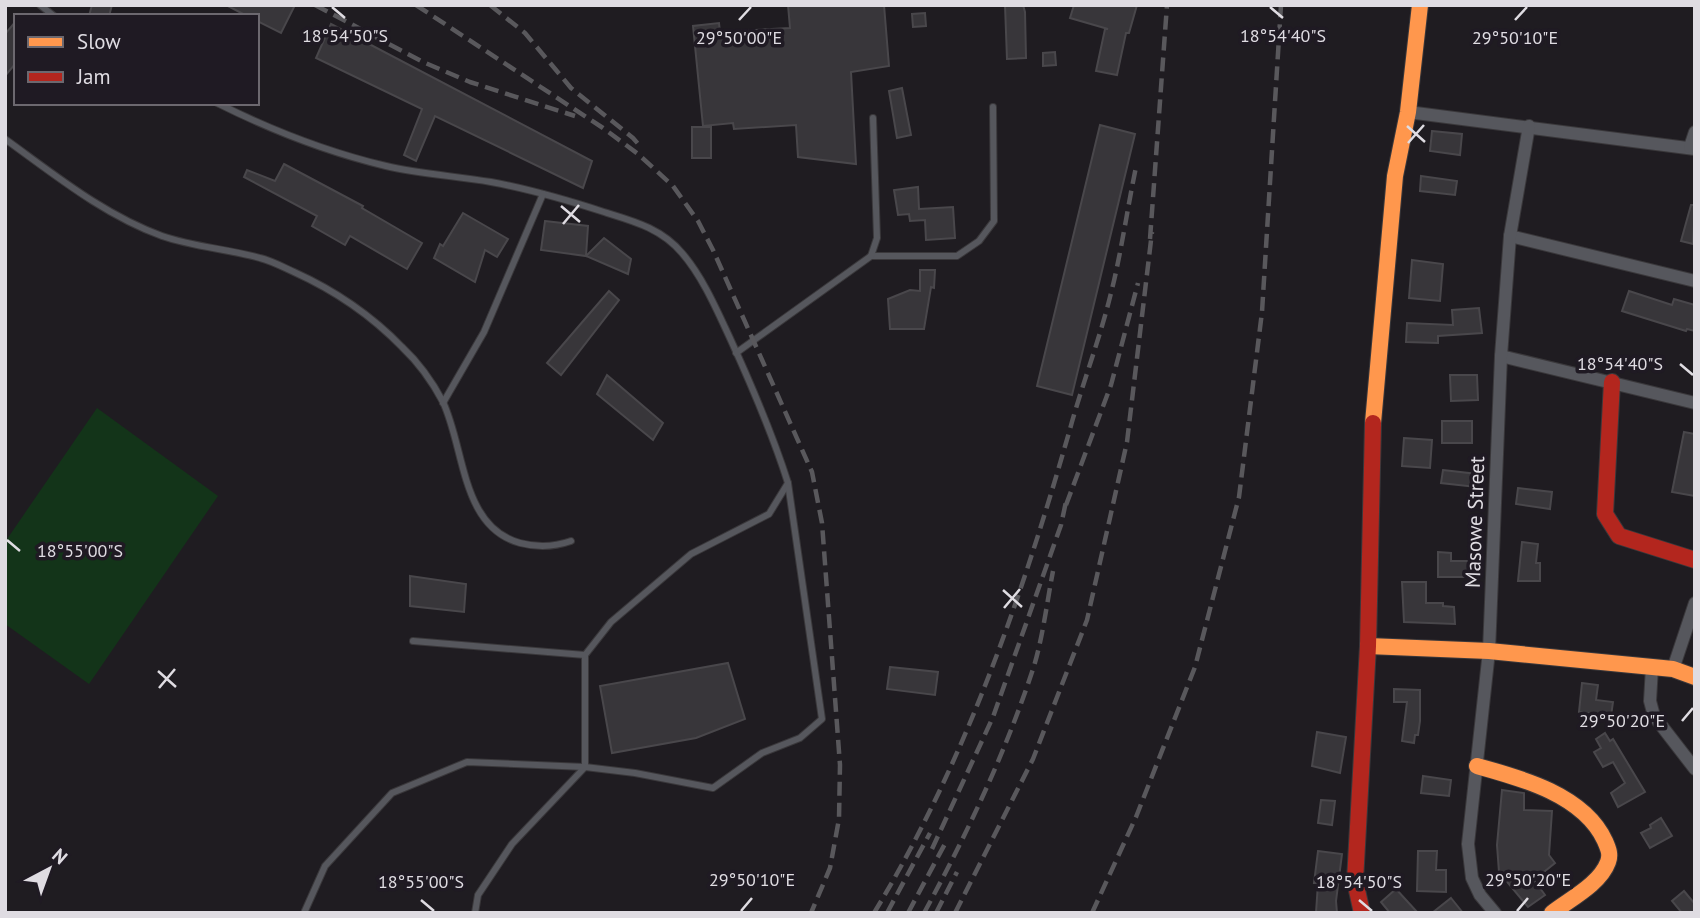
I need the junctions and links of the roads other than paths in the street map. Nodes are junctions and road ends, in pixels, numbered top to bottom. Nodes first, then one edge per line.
1 (1420, 5) edge
2 (221, 105) edge
3 (993, 107) dead end
4 (1408, 112) junction
5 (873, 118) dead end
6 (1529, 126) junction
7 (1695, 132) edge
8 (5, 139) edge
9 (1692, 148) edge
10 (543, 194) junction
11 (1510, 236) junction
12 (871, 256) junction
13 (1695, 281) edge
14 (736, 353) junction
15 (1501, 356) junction
16 (1612, 382) junction
17 (443, 403) junction
18 (1695, 403) edge
19 (788, 483) junction
20 (571, 541) dead end
21 (1695, 560) edge
22 (1695, 603) edge
23 (413, 641) dead end
24 (1368, 646) junction
25 (1489, 652) junction
26 (586, 655) junction
27 (1652, 667) junction
28 (1673, 669) junction
29 (1695, 677) edge
30 (1477, 766) junction
31 (585, 767) junction
32 (1695, 769) edge
33 (304, 913) edge
34 (475, 913) edge
35 (1362, 913) edge
36 (1494, 913) edge
37 (1552, 913) edge

1 - 4 street
2 - 10 lane
3 - 12 lane
4 - 6 street
4 - 24 street
5 - 12 lane
6 - 9 street
6 - 11 street, Masowe Street
7 - 9 street
8 - 17 lane
10 - 14 lane
10 - 17 lane
11 - 13 street
11 - 15 street, Masowe Street
12 - 14 lane
14 - 19 lane
15 - 16 street
15 - 25 street, Masowe Street
16 - 18 street
16 - 21 street
17 - 20 lane
19 - 26 lane
19 - 31 lane
22 - 28 street
23 - 26 lane
24 - 25 street
24 - 35 street
25 - 27 street
25 - 30 street, Masowe Street
26 - 31 lane
27 - 28 street
27 - 32 street
28 - 29 street
30 - 36 street, Masowe Street
30 - 37 street
31 - 33 lane
31 - 34 lane

